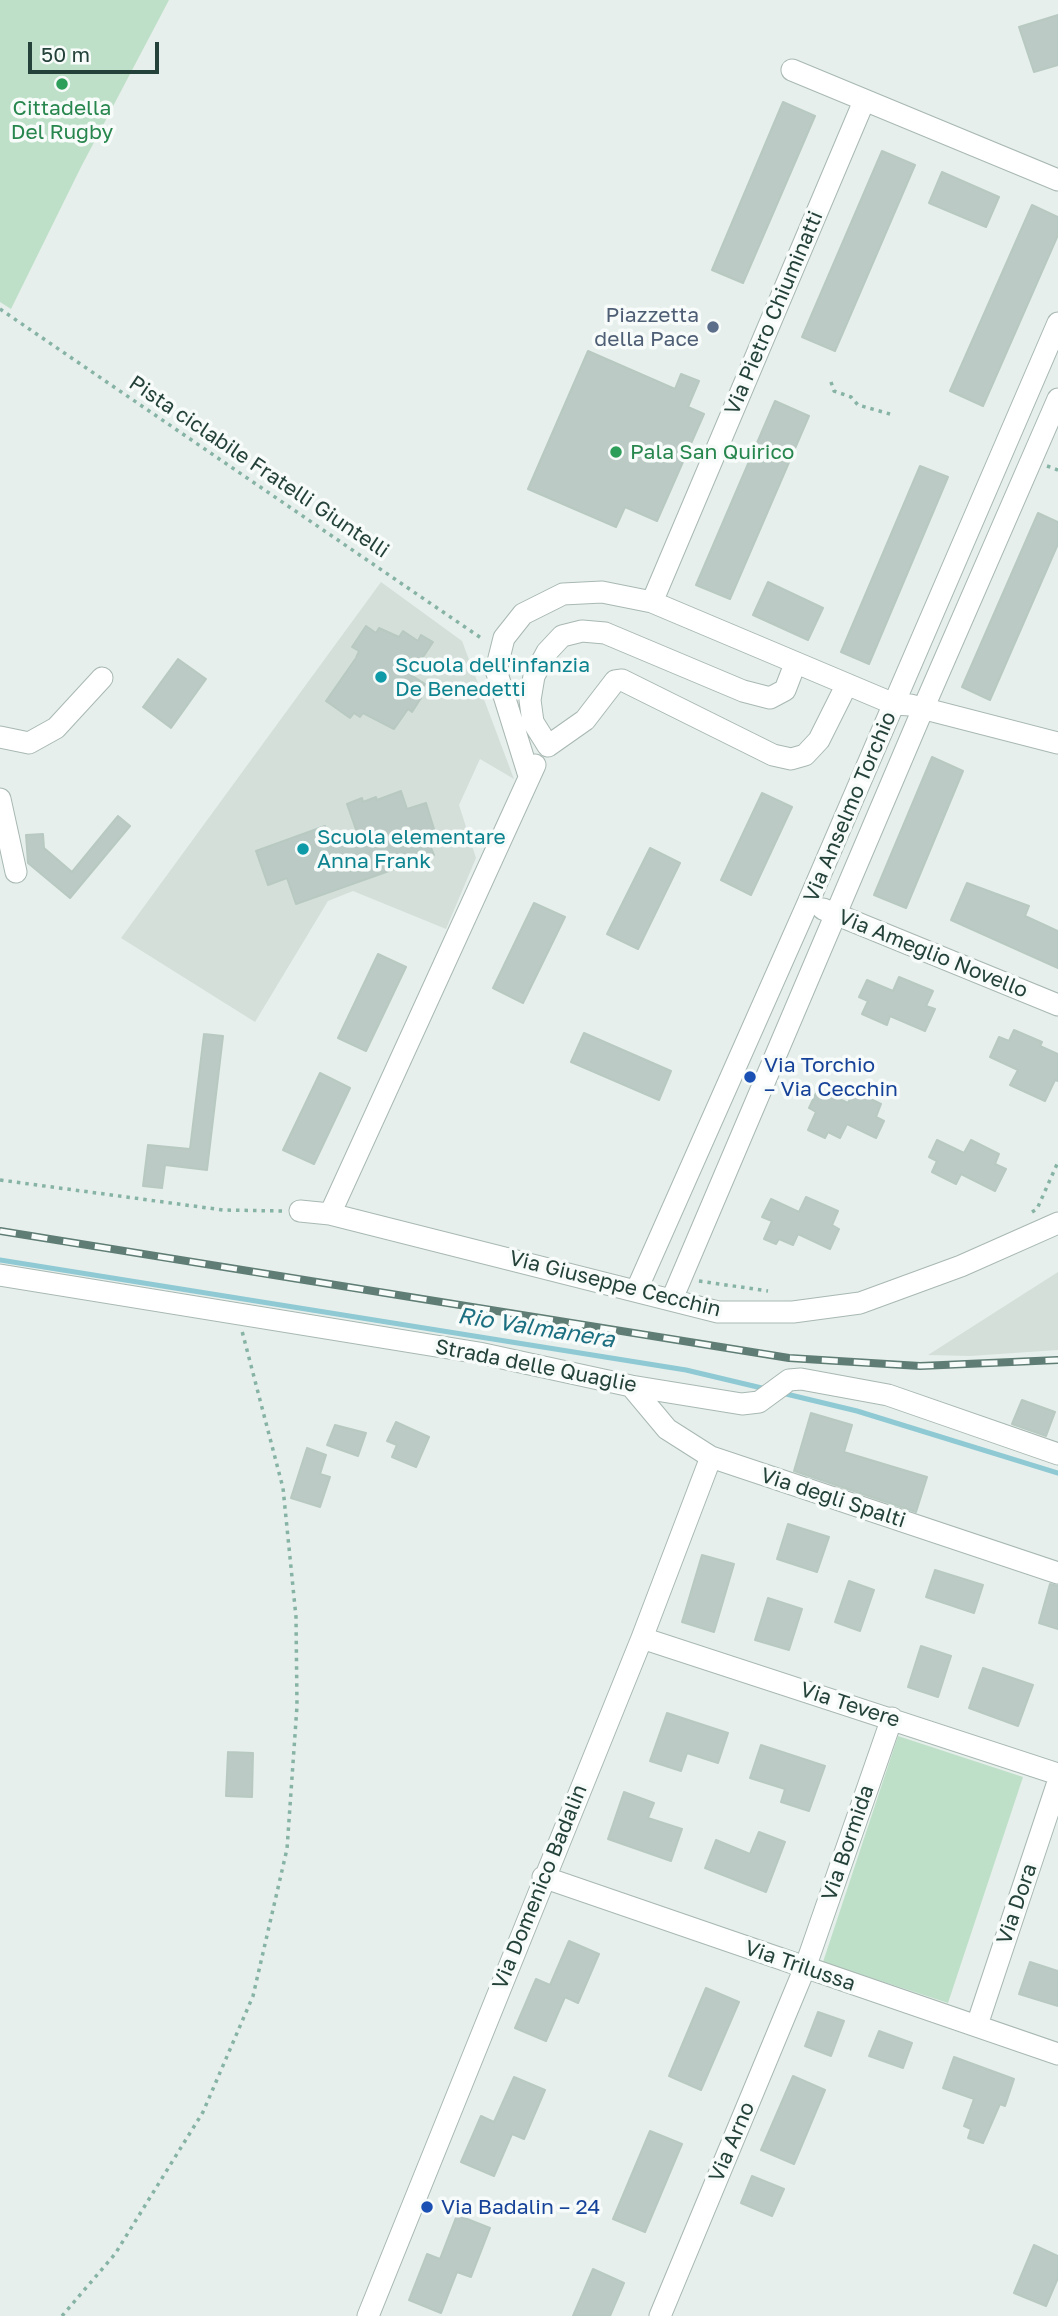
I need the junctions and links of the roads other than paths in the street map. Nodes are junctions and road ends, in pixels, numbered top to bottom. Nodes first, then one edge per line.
1 (792, 70) dead end
2 (864, 101) junction
3 (1058, 180) edge
4 (1058, 323) edge
5 (1058, 399) edge
6 (997, 468) junction
7 (1024, 480) junction
8 (652, 602) junction
9 (795, 664) junction
10 (102, 678) dead end
11 (846, 685) junction
12 (894, 704) junction
13 (922, 709) junction
14 (0, 737) edge
15 (1058, 743) edge
16 (548, 746) junction
17 (529, 776) junction
18 (0, 799) edge
19 (16, 872) dead end
20 (808, 903) junction
21 (835, 914) junction
22 (1058, 1005) edge
23 (300, 1211) road end
24 (330, 1214) junction
25 (1058, 1223) edge
26 (0, 1275) edge
27 (637, 1289) junction
28 (672, 1299) junction
29 (631, 1386) junction
30 (1058, 1454) edge
31 (711, 1457) junction
32 (1058, 1573) edge
33 (642, 1638) junction
34 (892, 1718) junction
35 (1058, 1774) edge
36 (1058, 1782) edge
37 (543, 1877) junction
38 (805, 1968) junction
39 (976, 2025) junction
40 (1058, 2054) edge
41 (368, 2316) edge
42 (660, 2316) edge

1 - 2 street
2 - 3 street
2 - 8 street, Via Pietro Chiuminatti
4 - 6 street, Via Anselmo Torchio
5 - 7 street
6 - 7 street
6 - 12 street, Via Anselmo Torchio
7 - 13 street
8 - 9 street
8 - 17 street
9 - 11 street
9 - 16 street
10 - 14 street
11 - 12 street
11 - 16 street
12 - 13 street
12 - 20 street, Via Anselmo Torchio
13 - 15 street
13 - 21 street
16 - 17 street
17 - 24 street
18 - 19 street
20 - 21 street, Via Ameglio Novello
20 - 27 street, Via Anselmo Torchio
21 - 22 street, Via Ameglio Novello
21 - 28 street
23 - 24 street, Via Giuseppe Cecchin
24 - 27 street, Via Giuseppe Cecchin
25 - 28 street, Via Giuseppe Cecchin
26 - 29 street, Strada delle Quaglie
27 - 28 street, Via Giuseppe Cecchin
29 - 30 street, Strada delle Quaglie
29 - 31 street, Via degli Spalti
31 - 32 street, Via degli Spalti
31 - 33 street, Via Domenico Badalin
33 - 34 street, Via Tevere
33 - 37 street, Via Domenico Badalin
34 - 35 street, Via Tevere
34 - 38 street, Via Bormida
36 - 39 street, Via Dora
37 - 38 street, Via Trilussa
37 - 41 street, Via Domenico Badalin
38 - 39 street, Via Trilussa
38 - 42 street, Via Arno
39 - 40 street, Via Trilussa

